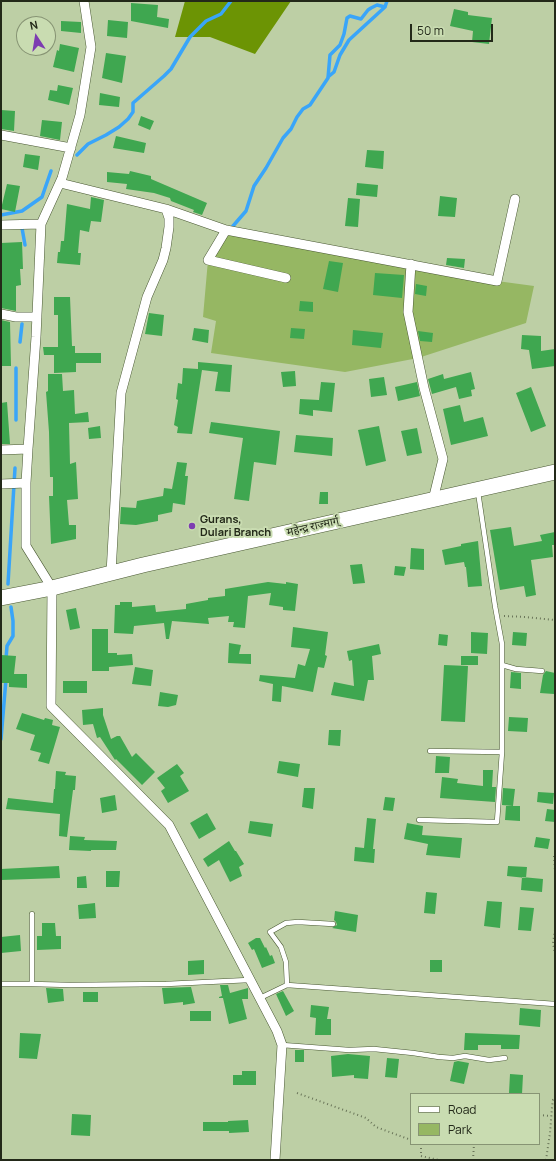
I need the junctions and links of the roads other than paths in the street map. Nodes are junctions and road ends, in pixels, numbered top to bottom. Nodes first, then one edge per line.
1 (84, 1) edge
2 (1, 136) edge
3 (71, 148) junction
4 (60, 183) junction
5 (515, 199) dead end
6 (166, 209) junction
7 (42, 224) junction
8 (1, 225) edge
9 (226, 230) junction
10 (411, 264) junction
11 (286, 278) dead end
12 (1, 314) edge
13 (37, 317) junction
14 (28, 449) junction
15 (1, 450) edge
16 (555, 472) edge
17 (26, 483) junction
18 (1, 484) edge
19 (478, 489) junction
20 (433, 500) junction
21 (111, 574) junction
22 (52, 588) junction
23 (1, 598) edge
24 (502, 665) junction
25 (542, 671) dead end
26 (430, 751) dead end
27 (502, 752) junction
28 (419, 820) dead end
29 (32, 914) dead end
30 (333, 924) dead end
31 (251, 980) junction
32 (1, 984) edge
33 (32, 984) junction
34 (287, 985) junction
35 (260, 998) junction
36 (555, 1004) edge
37 (282, 1045) junction
38 (505, 1058) dead end
39 (275, 1160) edge

1 - 3 street
2 - 3 street
3 - 4 street
4 - 6 street
4 - 7 street
5 - 10 street
6 - 9 street
6 - 21 street
7 - 8 street
7 - 13 street
9 - 10 street
9 - 11 street
10 - 20 street
12 - 13 street
13 - 14 street
14 - 15 street
14 - 17 street
16 - 19 highway, महेन्द्र राज्मार्ग्
17 - 18 street
17 - 22 street
19 - 20 highway, महेन्द्र राज्मार्ग्
19 - 24 lane
20 - 21 highway, महेन्द्र राज्मार्ग्
21 - 22 highway, महेन्द्र राज्मार्ग्
22 - 23 highway, महेन्द्र राज्मार्ग्
22 - 31 street
24 - 25 lane
24 - 27 lane
26 - 27 lane
27 - 28 lane
29 - 33 lane
30 - 34 lane
31 - 33 lane
31 - 35 street
32 - 33 lane
34 - 35 lane
34 - 36 lane
35 - 37 street
37 - 38 lane
37 - 39 street

